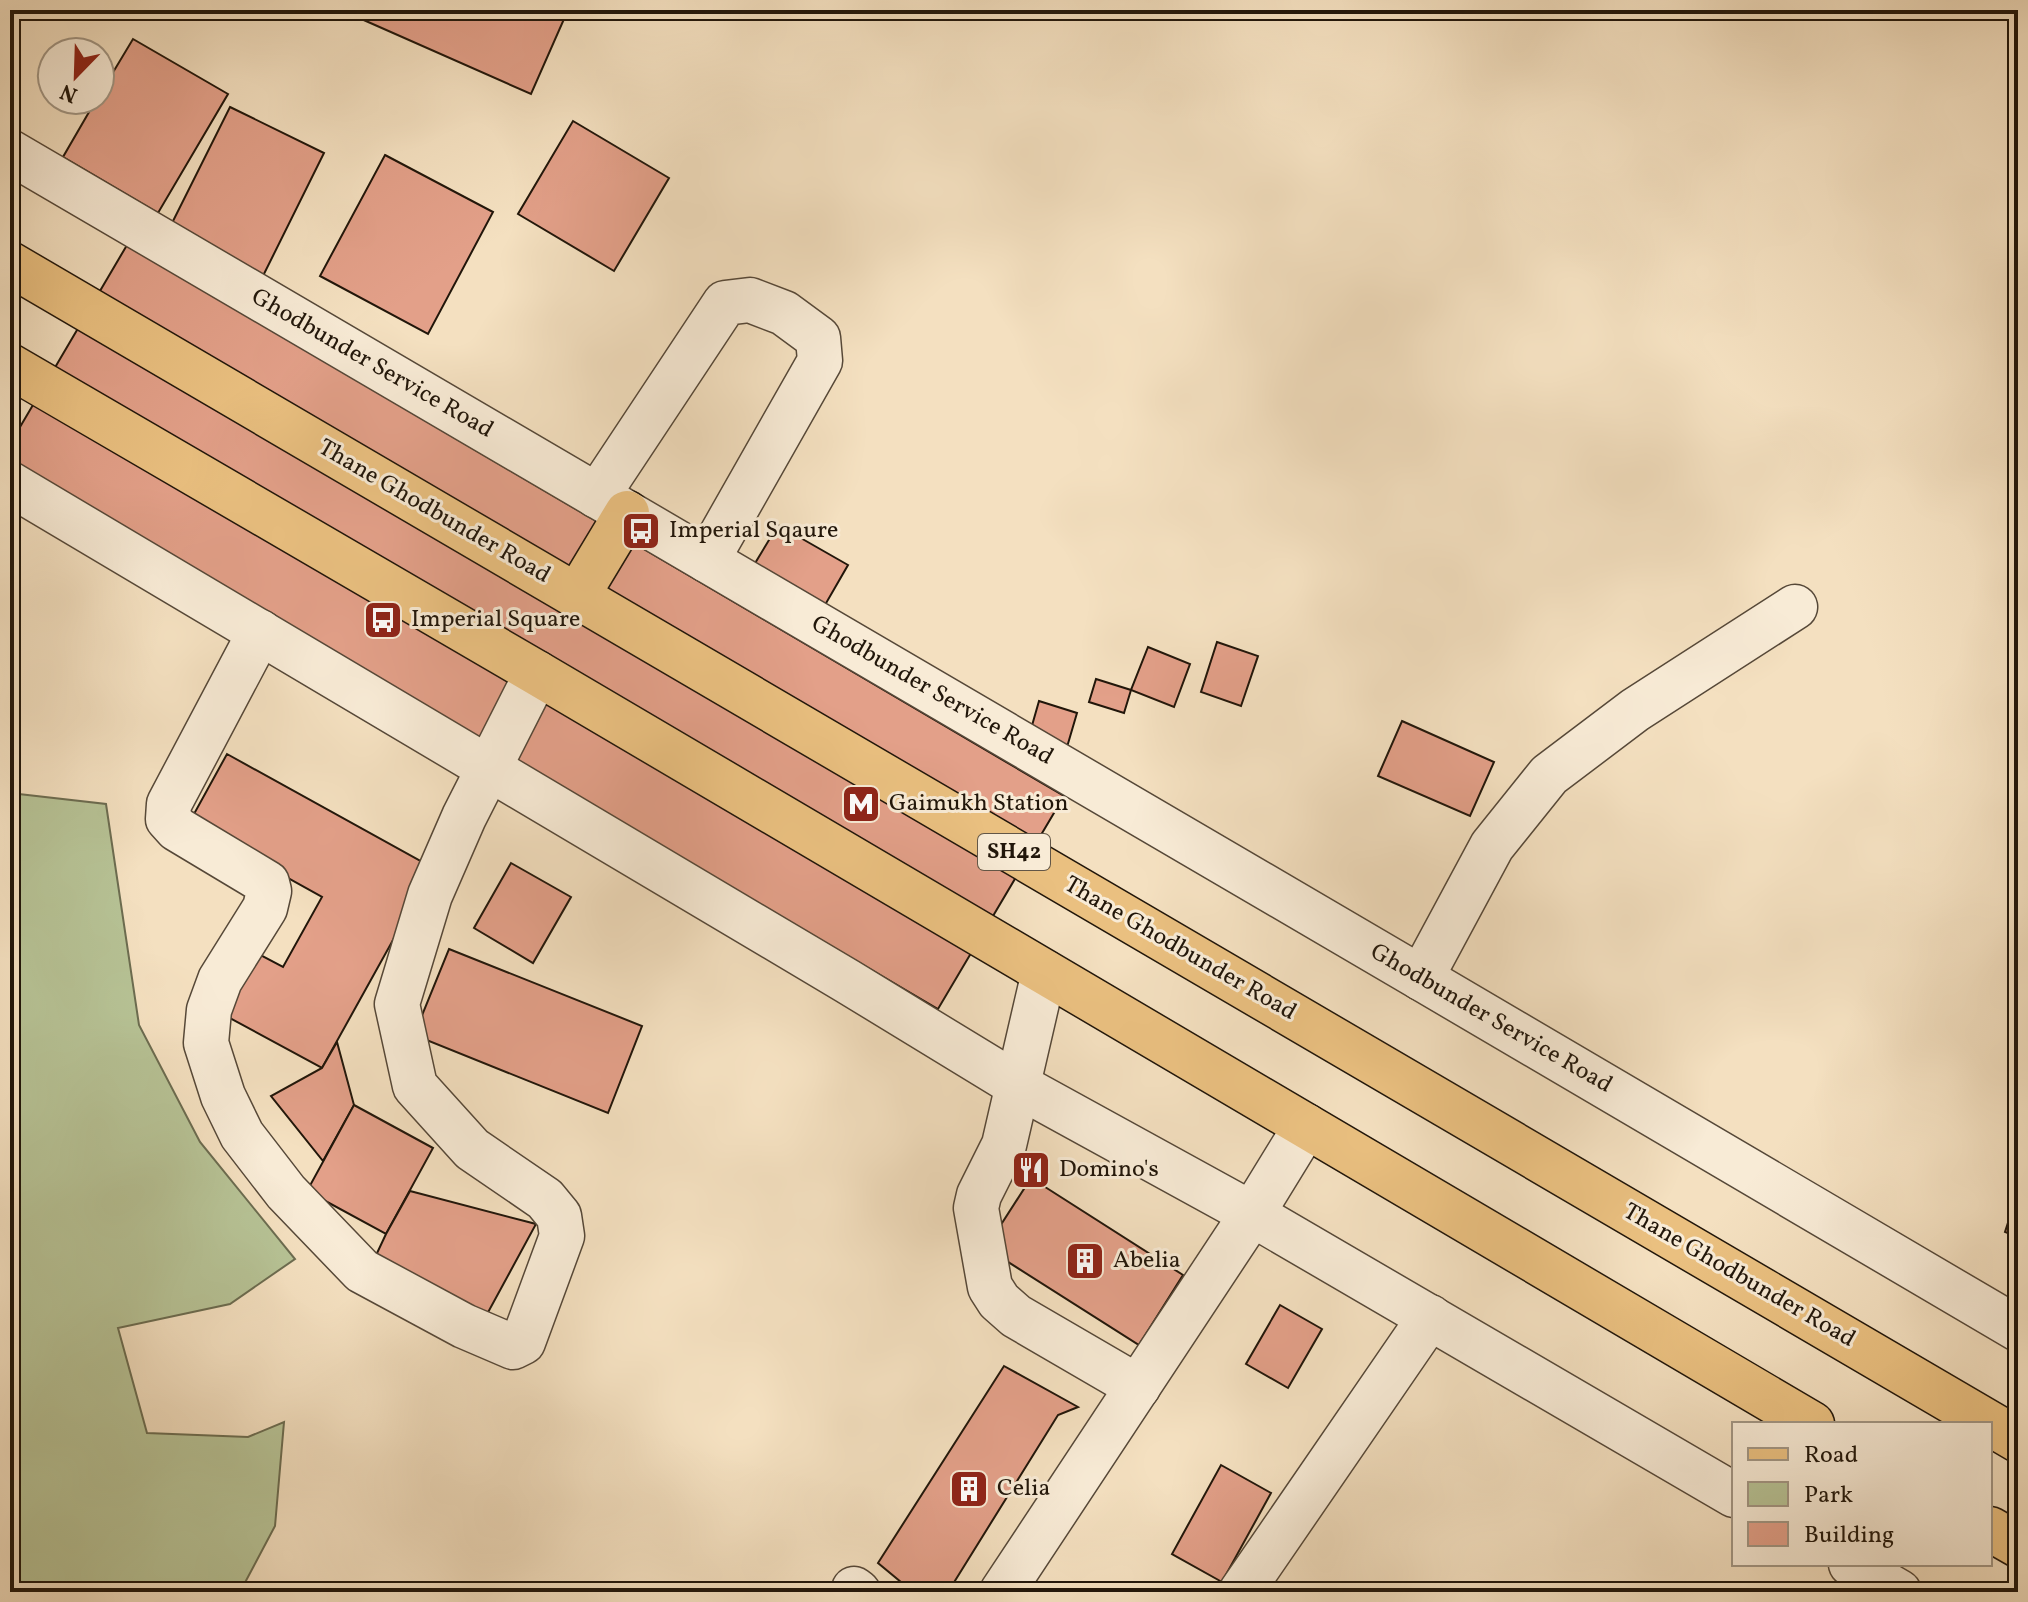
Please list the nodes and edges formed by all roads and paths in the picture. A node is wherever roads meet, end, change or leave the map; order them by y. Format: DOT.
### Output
graph roads {
  1 [pos="10,152"];
  2 [pos="10,264"];
  3 [pos="10,366"];
  4 [pos="10,484"];
  5 [pos="612,504"];
  6 [pos="707,560"];
  7 [pos="577,596"];
  8 [pos="1795,607"];
  9 [pos="260,632"];
  10 [pos="537,673"];
  11 [pos="490,769"];
  12 [pos="1044,972"];
  13 [pos="1421,978"];
  14 [pos="1019,1086"];
  15 [pos="1306,1126"];
  16 [pos="1252,1214"];
  17 [pos="1430,1317"];
  18 [pos="2018,1329"];
  19 [pos="1138,1387"];
  20 [pos="1809,1422"];
  21 [pos="1987,1422"];
  22 [pos="1992,1425"];
  23 [pos="2018,1440"];
  24 [pos="1732,1494"];
  25 [pos="1992,1530"];
  26 [pos="2018,1545"];
  27 [pos="1854,1566"];
  28 [pos="1002,1592"];
  29 [pos="1241,1592"];
  30 [pos="1899,1592"];
  1 -- 5 [label="street, Ghodbunder Service Road"];
  2 -- 7 [label="main road, Thane Ghodbunder Road / SH42"];
  3 -- 10 [label="main road"];
  4 -- 9 [label="street"];
  5 -- 6 [label="street, Ghodbunder Service Road"];
  5 -- 6 [label="street"];
  5 -- 7 [label="main road"];
  6 -- 13 [label="street, Ghodbunder Service Road"];
  7 -- 21 [label="main road, Thane Ghodbunder Road / SH42"];
  8 -- 13 [label="street"];
  9 -- 11 [label="street"];
  9 -- 11 [label="street"];
  10 -- 11 [label="street"];
  10 -- 12 [label="main road"];
  11 -- 14 [label="street"];
  12 -- 14 [label="street"];
  12 -- 15 [label="main road"];
  13 -- 18 [label="street, Ghodbunder Service Road"];
  14 -- 16 [label="street"];
  14 -- 19 [label="street"];
  15 -- 16 [label="street"];
  15 -- 20 [label="main road"];
  16 -- 17 [label="street"];
  16 -- 19 [label="street"];
  17 -- 24 [label="street"];
  17 -- 29 [label="street"];
  19 -- 28 [label="street"];
  22 -- 23 [label="main road, Thane Ghodbunder Road / SH42"];
  25 -- 26 [label="main road"];
  27 -- 30 [label="street"];
}
